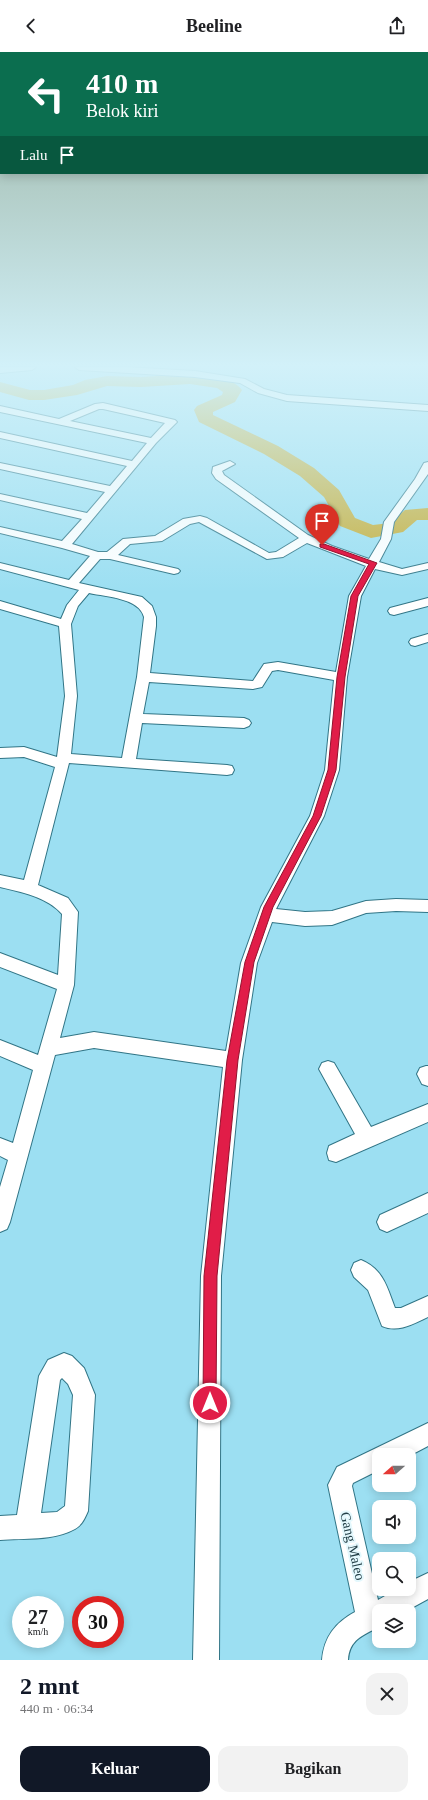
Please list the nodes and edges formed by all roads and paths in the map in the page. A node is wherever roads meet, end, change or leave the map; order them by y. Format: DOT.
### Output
graph roads {
  1 [pos="31,442"];
  2 [pos="152,442"];
  3 [pos="230,464"];
  4 [pos="134,465"];
  5 [pos="428,465"];
  6 [pos="0,466"];
  7 [pos="112,490"];
  8 [pos="0,497"];
  9 [pos="89,517"];
  10 [pos="0,530"];
  11 [pos="306,538"];
  12 [pos="65,545"];
  13 [pos="97,555"];
  14 [pos="110,556"];
  15 [pos="373,563"];
  16 [pos="0,566"];
  17 [pos="428,566"];
  18 [pos="174,571"];
  19 [pos="72,584"];
  20 [pos="87,588"];
  21 [pos="428,602"];
  22 [pos="0,605"];
  23 [pos="394,611"];
  24 [pos="65,624"];
  25 [pos="428,638"];
  26 [pos="415,642"];
  27 [pos="143,677"];
  28 [pos="341,677"];
  29 [pos="136,718"];
  30 [pos="244,723"];
  31 [pos="0,753"];
  32 [pos="63,761"];
  33 [pos="128,763"];
  34 [pos="227,770"];
  35 [pos="0,881"];
  36 [pos="30,888"];
  37 [pos="428,906"];
  38 [pos="266,915"];
  39 [pos="0,960"];
  40 [pos="66,985"];
  41 [pos="0,1048"];
  42 [pos="49,1048"];
  43 [pos="233,1060"];
  44 [pos="44,1066"];
  45 [pos="328,1069"];
  46 [pos="428,1113"];
  47 [pos="367,1138"];
  48 [pos="0,1147"];
  49 [pos="336,1153"];
  50 [pos="19,1155"];
  51 [pos="428,1203"];
  52 [pos="0,1222"];
  53 [pos="387,1222"];
  54 [pos="362,1270"];
  55 [pos="428,1306"];
  56 [pos="428,1434"];
  57 [pos="400,1448"];
  58 [pos="372,1462"];
  59 [pos="27,1526"];
  60 [pos="0,1528"];
  61 [pos="428,1585"];
  62 [pos="373,1604"];
  63 [pos="395,1604"];
  64 [pos="372,1617"];
  65 [pos="206,1660"];
  66 [pos="335,1660"];
  1 -- 4 [label="street"];
  2 -- 4 [label="street"];
  3 -- 11 [label="street"];
  4 -- 7 [label="street"];
  5 -- 15 [label="street"];
  6 -- 7 [label="street"];
  7 -- 9 [label="street"];
  8 -- 9 [label="street"];
  9 -- 12 [label="street"];
  10 -- 12 [label="street"];
  11 -- 14 [label="street"];
  11 -- 15 [label="street"];
  12 -- 13 [label="street"];
  13 -- 14 [label="street"];
  13 -- 19 [label="street"];
  14 -- 18 [label="street"];
  15 -- 17 [label="street"];
  15 -- 28 [label="street"];
  16 -- 19 [label="street"];
  19 -- 20 [label="street"];
  20 -- 24 [label="street"];
  20 -- 27 [label="street"];
  21 -- 23 [label="street"];
  22 -- 24 [label="street"];
  24 -- 32 [label="street"];
  25 -- 26 [label="street"];
  27 -- 28 [label="street"];
  27 -- 29 [label="street"];
  28 -- 38 [label="street"];
  29 -- 30 [label="street"];
  29 -- 33 [label="street"];
  31 -- 32 [label="street"];
  32 -- 33 [label="street"];
  32 -- 36 [label="street"];
  33 -- 34 [label="street"];
  35 -- 36 [label="street"];
  36 -- 40 [label="street"];
  37 -- 38 [label="street"];
  38 -- 43 [label="street"];
  39 -- 40 [label="street"];
  40 -- 42 [label="street"];
  41 -- 44 [label="street"];
  42 -- 43 [label="street"];
  42 -- 44 [label="street"];
  43 -- 65 [label="street"];
  44 -- 50 [label="street"];
  45 -- 47 [label="street"];
  46 -- 47 [label="street"];
  47 -- 49 [label="street"];
  48 -- 50 [label="street"];
  50 -- 52 [label="street"];
  51 -- 53 [label="street"];
  54 -- 55 [label="street"];
  56 -- 57 [label="street"];
  58 -- 62 [label="street, Gang Maleo"];
  59 -- 59 [label="street"];
  59 -- 60 [label="street"];
  61 -- 63 [label="street"];
  64 -- 66 [label="street"];
}
